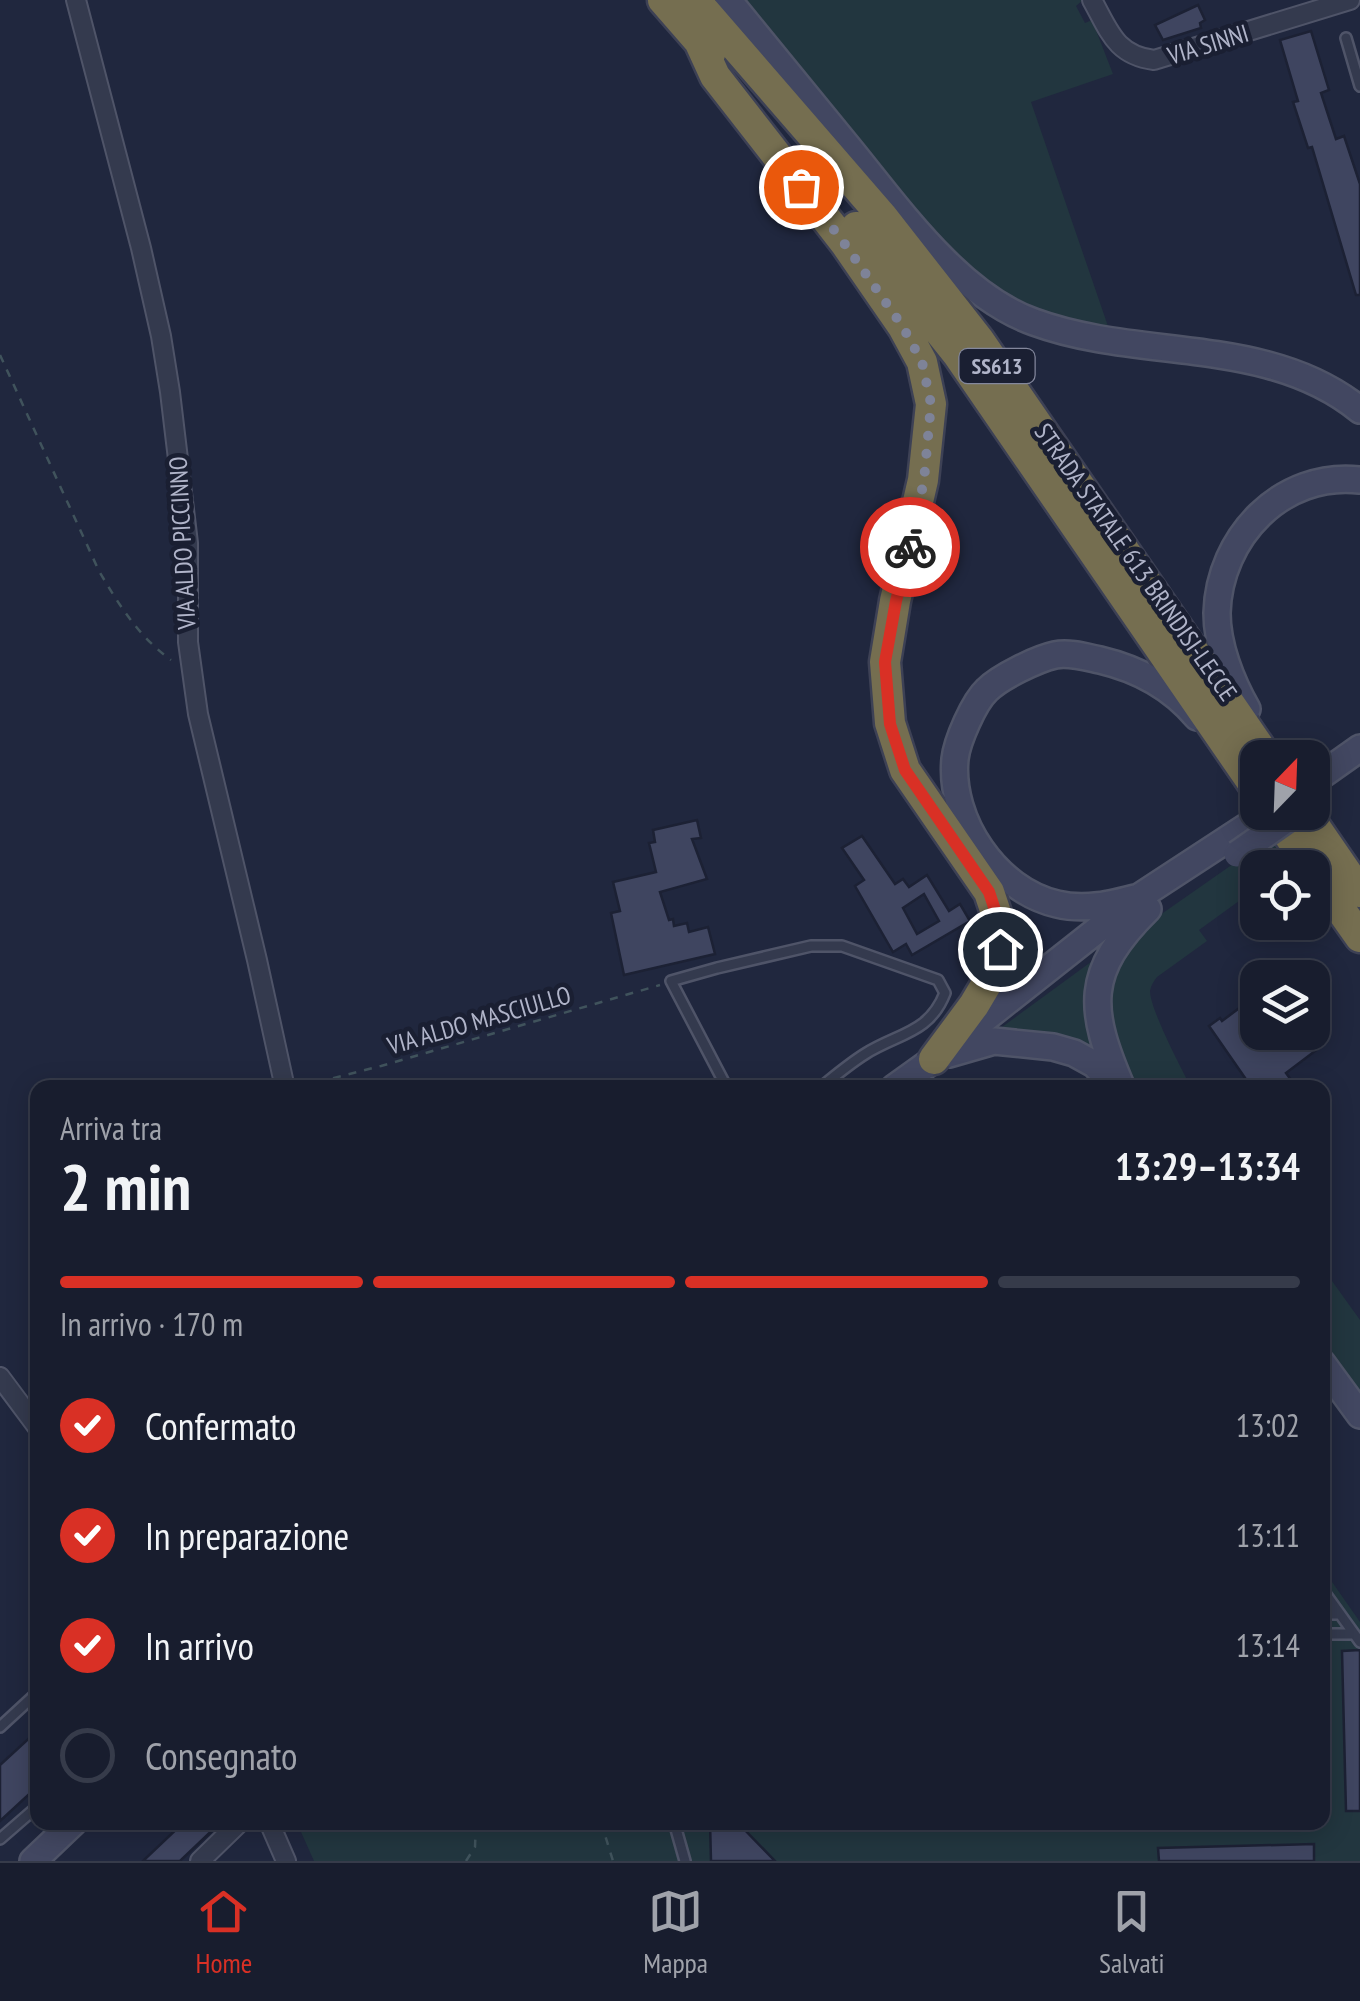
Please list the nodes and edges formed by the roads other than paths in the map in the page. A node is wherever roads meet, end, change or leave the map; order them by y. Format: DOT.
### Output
graph roads {
  1 [pos="76,0"];
  2 [pos="663,0"];
  3 [pos="695,0"];
  4 [pos="728,0"];
  5 [pos="1092,0"];
  6 [pos="1350,0"];
  7 [pos="1346,38"];
  8 [pos="699,41"];
  9 [pos="1360,86"];
  10 [pos="1360,410"];
  11 [pos="1360,480"];
  12 [pos="1257,740"];
  13 [pos="1265,740"];
  14 [pos="1354,760"];
  15 [pos="1240,767"];
  16 [pos="1240,772"];
  17 [pos="1330,773"];
  18 [pos="1330,784"];
  19 [pos="1244,830"];
  20 [pos="1264,830"];
  21 [pos="1317,830"];
  22 [pos="1233,847"];
  23 [pos="1360,892"];
  24 [pos="1330,894"];
  25 [pos="1144,903"];
  26 [pos="1360,937"];
  27 [pos="934,1059"];
  28 [pos="283,1080"];
  29 [pos="723,1080"];
  30 [pos="830,1080"];
  31 [pos="905,1080"];
  32 [pos="1111,1080"];
  33 [pos="1116,1080"];
  34 [pos="1330,1374"];
  35 [pos="0,1377"];
  36 [pos="1360,1415"];
  37 [pos="30,1417"];
  38 [pos="1330,1600"];
  39 [pos="1330,1614"];
  40 [pos="1340,1614"];
  41 [pos="1330,1635"];
  42 [pos="1357,1638"];
  43 [pos="30,1699"];
  44 [pos="0,1727"];
  45 [pos="30,1813"];
  46 [pos="66,1830"];
  47 [pos="232,1830"];
  48 [pos="272,1830"];
  49 [pos="676,1830"];
  50 [pos="0,1839"];
  51 [pos="33,1861"];
  52 [pos="200,1861"];
  53 [pos="286,1861"];
  54 [pos="685,1861"];
  1 -- 28 [label="street, VIA ALDO PICCINNO"];
  2 -- 8 [label="highway, STRADA STATALE 613 BRINDISI-LECCE / SS613"];
  3 -- 12 [label="highway, STRADA STATALE 613 BRINDISI-LECCE / SS613"];
  4 -- 10 [label="main road"];
  5 -- 6 [label="street, VIA SINNI"];
  7 -- 9 [label="lane"];
  8 -- 15 [label="highway, STRADA STATALE 613 BRINDISI-LECCE / SS613"];
  8 -- 27 [label="highway"];
  11 -- 13 [label="main road"];
  14 -- 17 [label="main road"];
  14 -- 18 [label="main road"];
  16 -- 25 [label="main road"];
  19 -- 22 [label="main road"];
  20 -- 22 [label="main road, bridge"];
  21 -- 23 [label="highway"];
  22 -- 25 [label="main road"];
  24 -- 26 [label="highway, STRADA STATALE 613 BRINDISI-LECCE"];
  25 -- 27 [label="main road"];
  25 -- 33 [label="main road"];
  27 -- 31 [label="main road"];
  27 -- 32 [label="main road"];
  29 -- 30 [label="lane"];
  34 -- 36 [label="main road"];
  35 -- 37 [label="street"];
  38 -- 40 [label="lane"];
  39 -- 40 [label="lane"];
  40 -- 42 [label="lane"];
  41 -- 42 [label="lane"];
  43 -- 44 [label="lane"];
  45 -- 50 [label="lane"];
  46 -- 51 [label="main road"];
  47 -- 52 [label="street"];
  48 -- 53 [label="street"];
  49 -- 54 [label="lane"];
}
